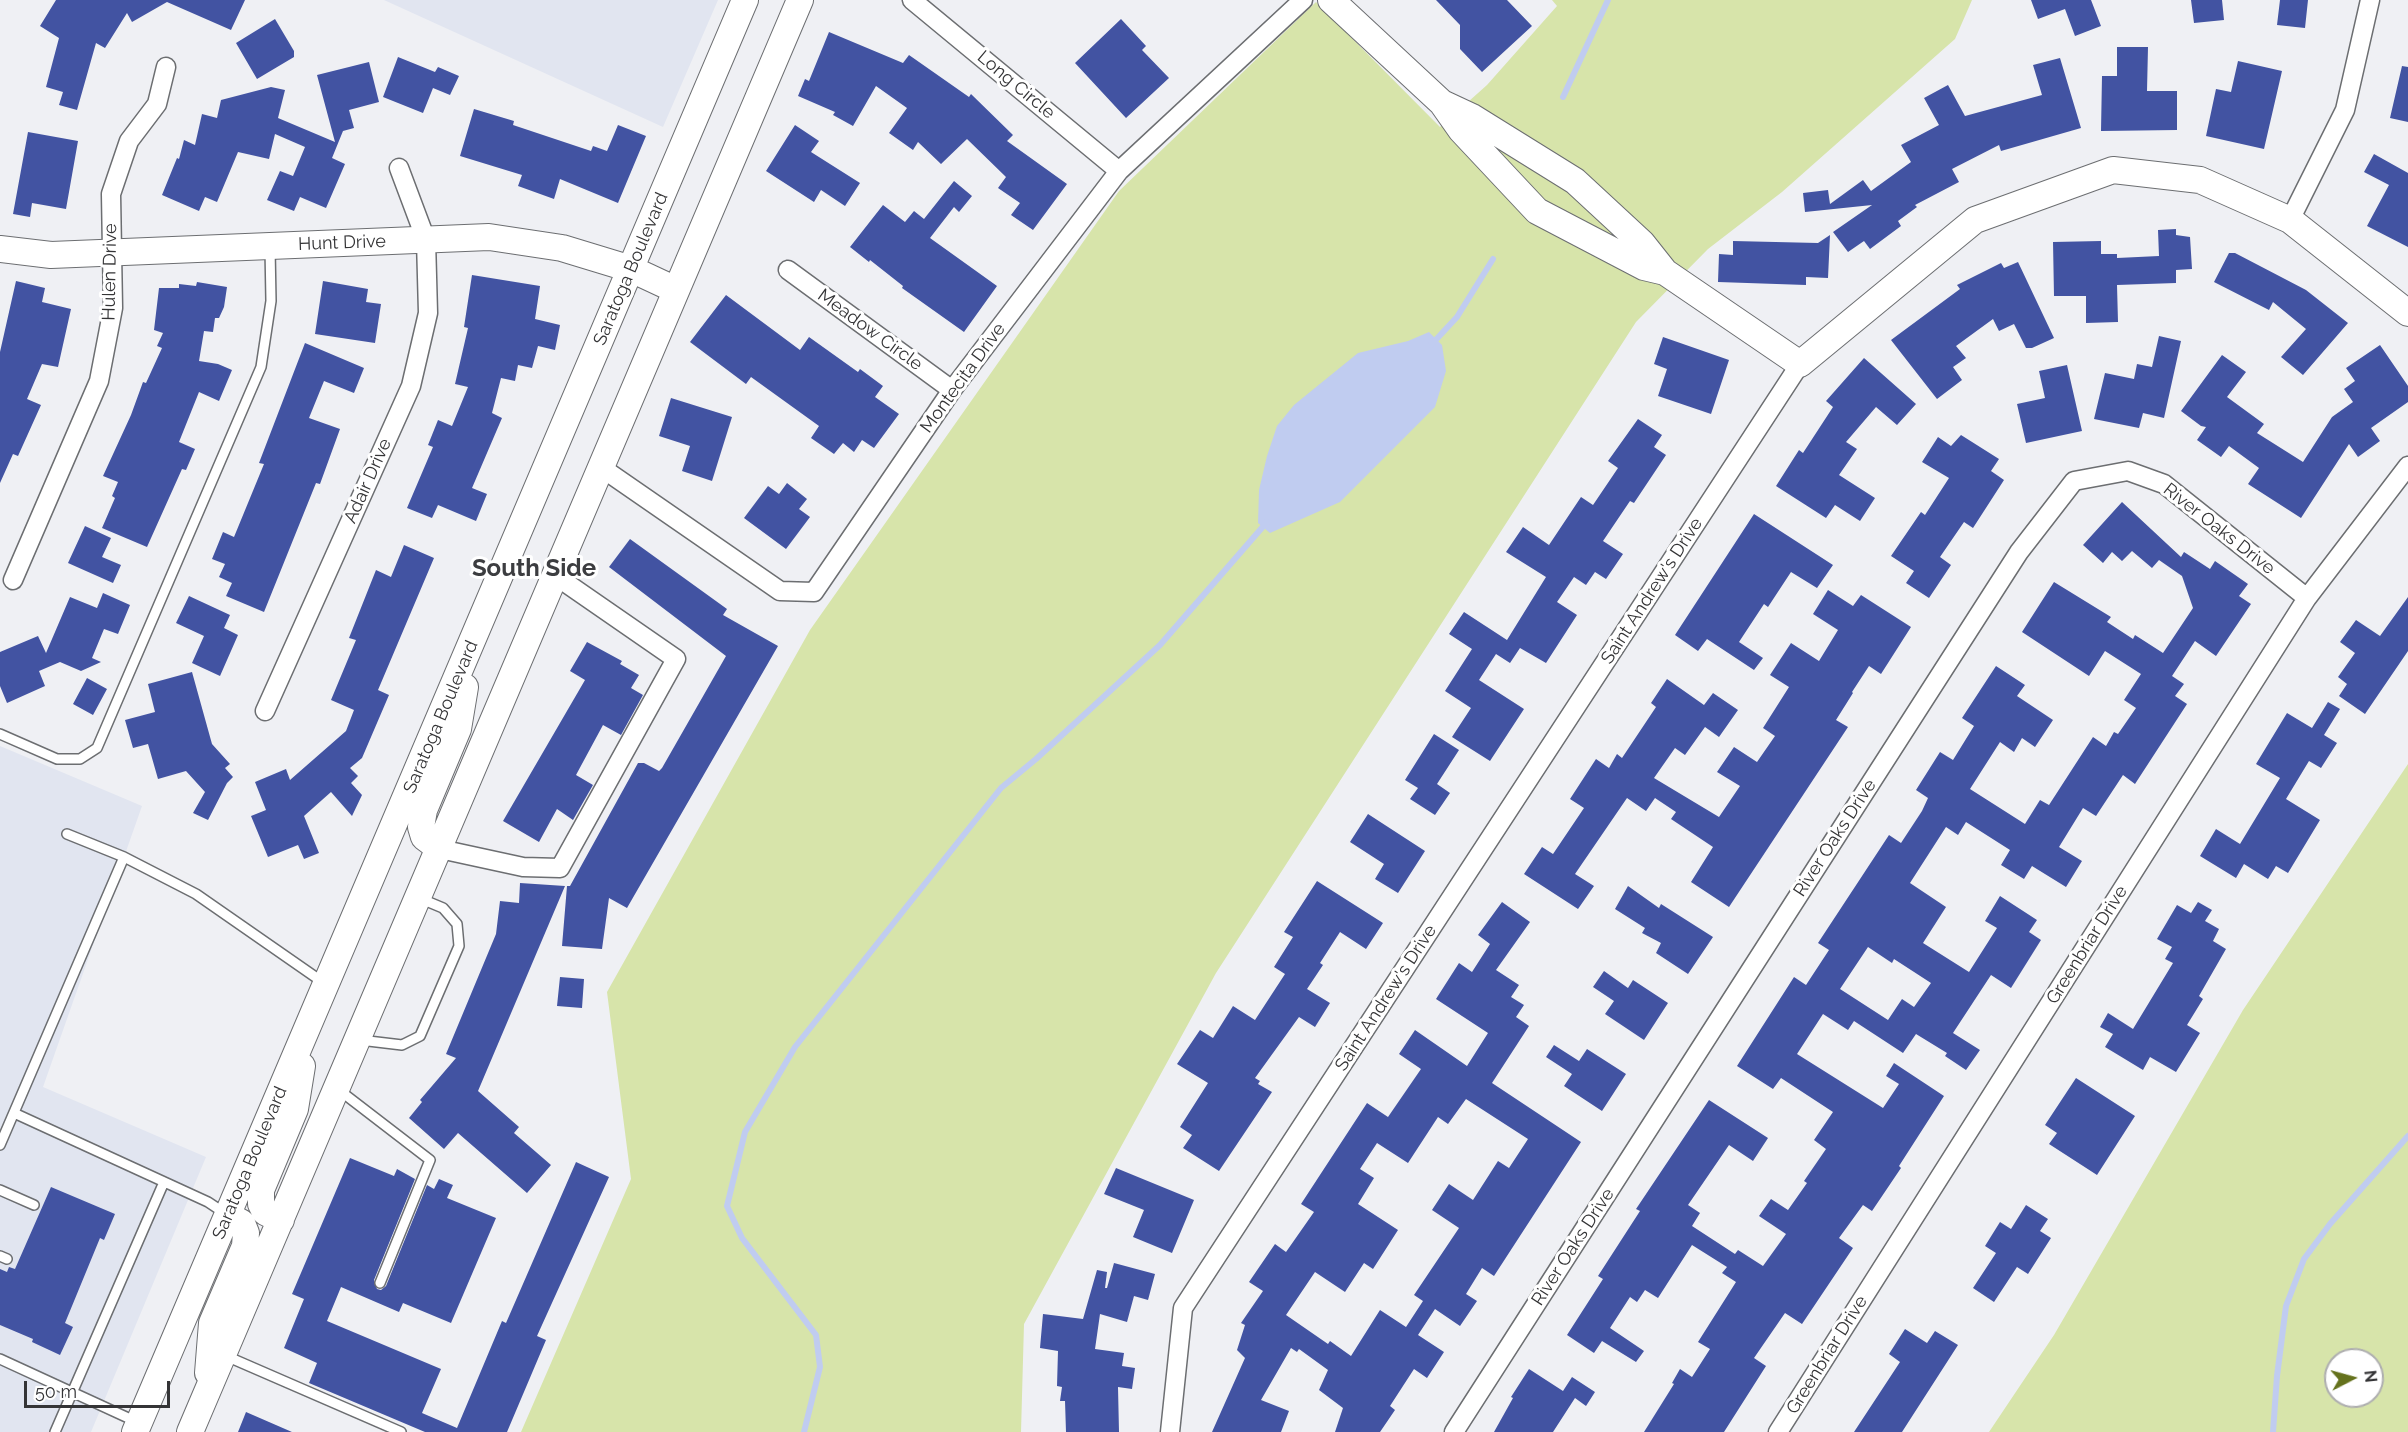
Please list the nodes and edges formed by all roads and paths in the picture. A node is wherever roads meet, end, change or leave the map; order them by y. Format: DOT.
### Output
graph roads {
  1 [pos="745,0"];
  2 [pos="800,0"];
  3 [pos="912,0"];
  4 [pos="1303,0"];
  5 [pos="1331,0"];
  6 [pos="2370,0"];
  7 [pos="166,67"];
  8 [pos="1442,103"];
  9 [pos="399,168"];
  10 [pos="1119,171"];
  11 [pos="2290,220"];
  12 [pos="426,240"];
  13 [pos="270,246"];
  14 [pos="0,249"];
  15 [pos="112,253"];
  16 [pos="631,269"];
  17 [pos="788,270"];
  18 [pos="1665,272"];
  19 [pos="676,290"];
  20 [pos="2408,313"];
  21 [pos="1800,364"];
  22 [pos="952,390"];
  23 [pos="2408,466"];
  24 [pos="602,468"];
  25 [pos="556,576"];
  26 [pos="13,580"];
  27 [pos="2307,598"];
  28 [pos="472,645"];
  29 [pos="265,711"];
  30 [pos="0,734"];
  31 [pos="67,834"];
  32 [pos="440,849"];
  33 [pos="124,857"];
  34 [pos="419,898"];
  35 [pos="327,985"];
  36 [pos="308,1028"];
  37 [pos="358,1040"];
  38 [pos="337,1089"];
  39 [pos="14,1113"];
  40 [pos="0,1144"];
  41 [pos="164,1182"];
  42 [pos="0,1190"];
  43 [pos="34,1205"];
  44 [pos="228,1215"];
  45 [pos="281,1220"];
  46 [pos="380,1282"];
  47 [pos="223,1355"];
  48 [pos="0,1359"];
  49 [pos="73,1392"];
  50 [pos="206,1395"];
  51 [pos="137,1427"];
  52 [pos="55,1432"];
  53 [pos="190,1432"];
  54 [pos="401,1432"];
  55 [pos="1170,1432"];
  56 [pos="1454,1432"];
  57 [pos="1778,1432"];
  1 -- 16 [label="main road, Saratoga Boulevard"];
  2 -- 19 [label="main road"];
  3 -- 10 [label="street, Long Circle"];
  4 -- 10 [label="street, Montecita Drive"];
  5 -- 8 [label="main road"];
  6 -- 11 [label="street"];
  7 -- 15 [label="street, Hulen Drive"];
  8 -- 18 [label="main road"];
  8 -- 18 [label="main road"];
  9 -- 12 [label="street, Adair Drive"];
  10 -- 22 [label="street, Montecita Drive"];
  11 -- 20 [label="main road, Saint Andrew's Drive"];
  11 -- 21 [label="main road, Saint Andrew's Drive"];
  12 -- 13 [label="main road, Hunt Drive"];
  12 -- 16 [label="main road, Hunt Drive"];
  12 -- 29 [label="street, Adair Drive"];
  13 -- 15 [label="main road, Hunt Drive"];
  13 -- 30 [label="lane"];
  14 -- 15 [label="main road, Hunt Drive"];
  15 -- 26 [label="street, Hulen Drive"];
  16 -- 19 [label="main road, Hunt Drive"];
  16 -- 28 [label="main road, Saratoga Boulevard"];
  17 -- 22 [label="street, Meadow Circle"];
  18 -- 21 [label="main road"];
  19 -- 24 [label="main road"];
  21 -- 55 [label="street, Saint Andrew's Drive"];
  22 -- 24 [label="street, Montecita Drive"];
  23 -- 27 [label="street, Greenbriar Drive"];
  24 -- 25 [label="main road"];
  25 -- 32 [label="main road"];
  25 -- 32 [label="street"];
  27 -- 56 [label="street, River Oaks Drive"];
  27 -- 57 [label="street, Greenbriar Drive"];
  28 -- 32 [label="main road"];
  28 -- 35 [label="main road, Saratoga Boulevard"];
  31 -- 33 [label="lane"];
  32 -- 34 [label="main road"];
  33 -- 35 [label="lane"];
  33 -- 39 [label="lane"];
  34 -- 37 [label="main road"];
  34 -- 37 [label="lane"];
  35 -- 36 [label="main road, Saratoga Boulevard"];
  36 -- 44 [label="main road, Saratoga Boulevard"];
  36 -- 45 [label="main road"];
  37 -- 38 [label="main road"];
  38 -- 45 [label="main road"];
  38 -- 46 [label="lane"];
  39 -- 40 [label="lane"];
  39 -- 41 [label="lane"];
  41 -- 44 [label="lane"];
  41 -- 49 [label="lane"];
  42 -- 43 [label="lane"];
  44 -- 50 [label="main road"];
  44 -- 51 [label="main road, Saratoga Boulevard"];
  45 -- 47 [label="main road"];
  47 -- 50 [label="main road"];
  47 -- 54 [label="lane"];
  48 -- 49 [label="lane"];
  49 -- 51 [label="lane"];
  49 -- 52 [label="lane"];
  50 -- 53 [label="main road"];
}
